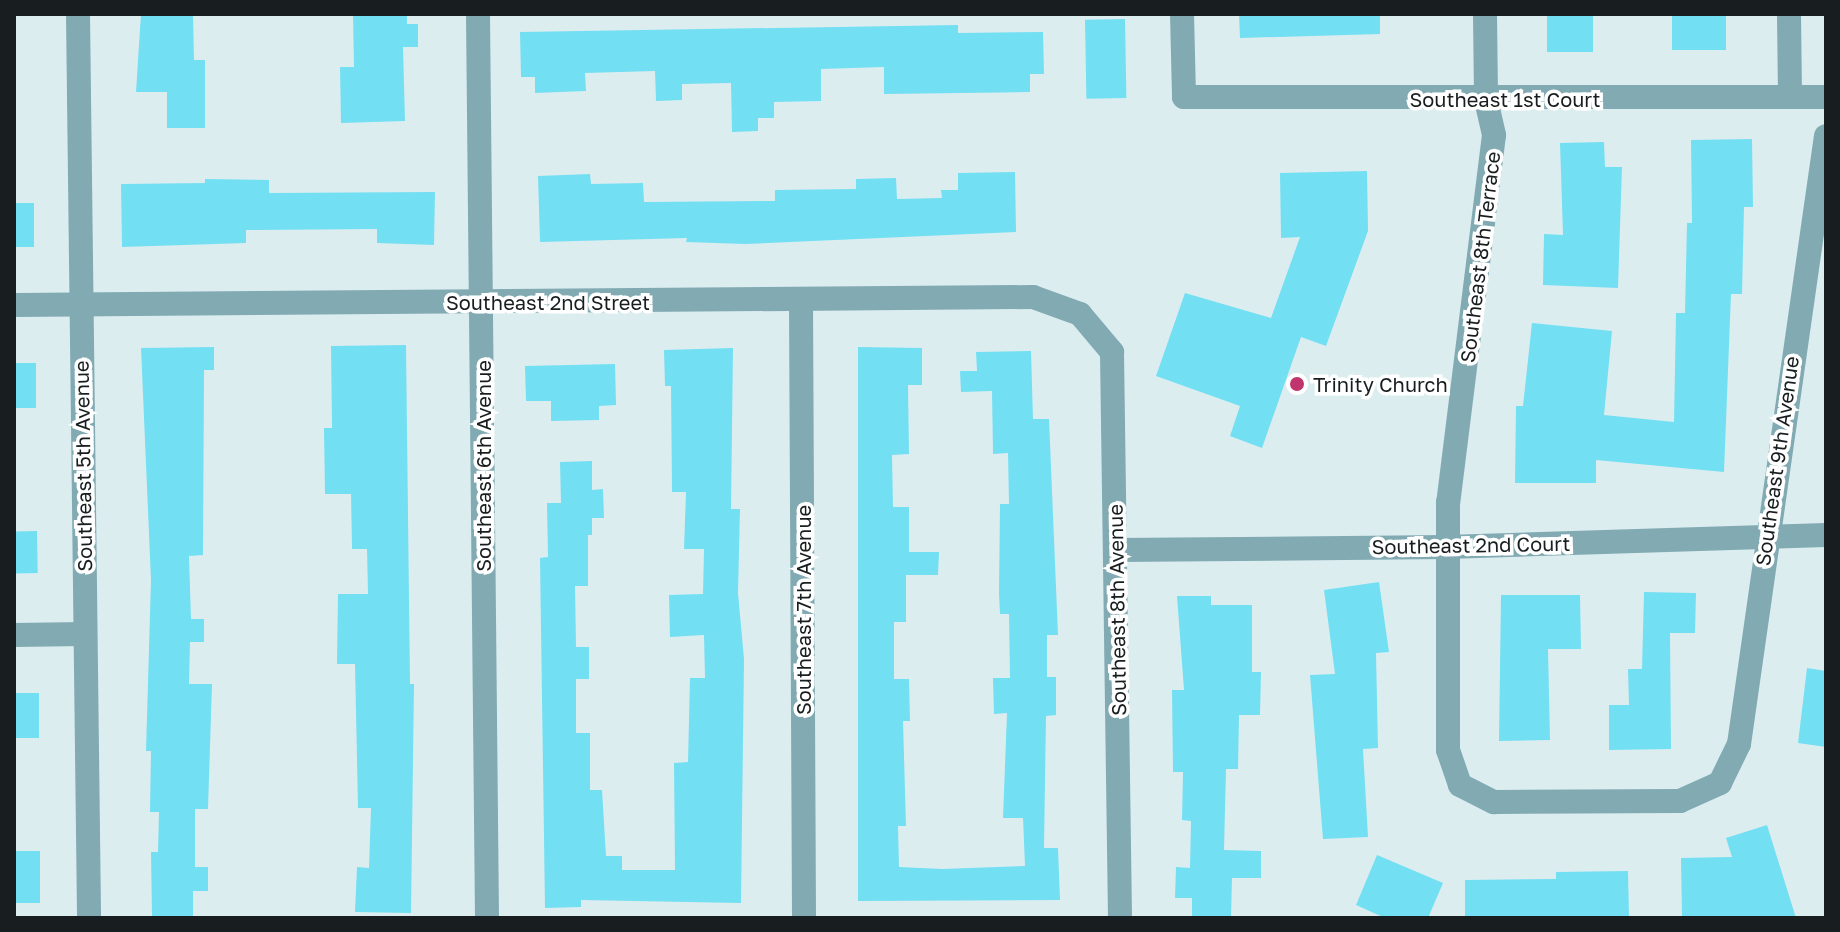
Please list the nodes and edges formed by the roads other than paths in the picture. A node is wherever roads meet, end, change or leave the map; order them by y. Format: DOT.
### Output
graph roads {
  1 [pos="78,14"];
  2 [pos="478,14"];
  3 [pos="1182,14"];
  4 [pos="1485,14"];
  5 [pos="1789,14"];
  6 [pos="1790,97"];
  7 [pos="1826,97"];
  8 [pos="1486,100"];
  9 [pos="1826,136"];
  10 [pos="801,301"];
  11 [pos="482,302"];
  12 [pos="81,304"];
  13 [pos="14,305"];
  14 [pos="1080,314"];
  15 [pos="1826,535"];
  16 [pos="1766,536"];
  17 [pos="1446,547"];
  18 [pos="1116,550"];
  19 [pos="84,634"];
  20 [pos="14,635"];
  21 [pos="1460,785"];
  22 [pos="89,918"];
  23 [pos="487,918"];
  24 [pos="804,918"];
  25 [pos="1120,918"];
  1 -- 12 [label="street, Southeast 5th Avenue"];
  2 -- 11 [label="street, Southeast 6th Avenue"];
  3 -- 8 [label="street, Southeast 1st Court"];
  4 -- 8 [label="street, Southeast 8th Terrace"];
  5 -- 6 [label="street"];
  6 -- 7 [label="street, Southeast 1st Court"];
  6 -- 8 [label="street, Southeast 1st Court"];
  8 -- 17 [label="street, Southeast 8th Terrace"];
  9 -- 16 [label="street, Southeast 9th Avenue"];
  10 -- 11 [label="street, Southeast 2nd Street"];
  10 -- 14 [label="street, Southeast 2nd Street"];
  10 -- 24 [label="street, Southeast 7th Avenue"];
  11 -- 12 [label="street, Southeast 2nd Street"];
  11 -- 23 [label="street, Southeast 6th Avenue"];
  12 -- 13 [label="street, Southeast 2nd Street"];
  12 -- 19 [label="street, Southeast 5th Avenue"];
  14 -- 18 [label="street, Southeast 8th Avenue"];
  15 -- 16 [label="street, Southeast 2nd Court"];
  16 -- 17 [label="street, Southeast 2nd Court"];
  16 -- 21 [label="street, Southeast 9th Avenue"];
  17 -- 18 [label="street, Southeast 2nd Court"];
  17 -- 21 [label="street, Southeast 8th Terrace"];
  18 -- 25 [label="street, Southeast 8th Avenue"];
  19 -- 20 [label="street"];
  19 -- 22 [label="street, Southeast 5th Avenue"];
}
